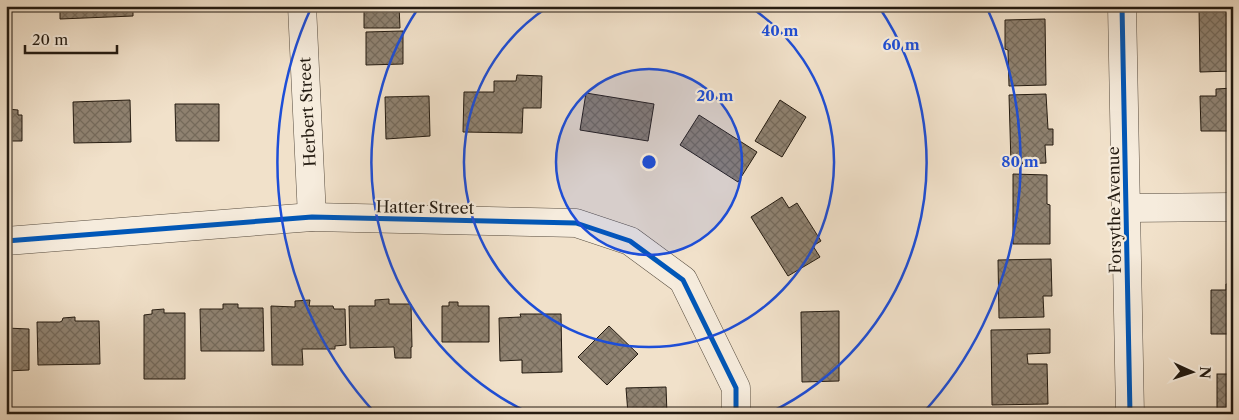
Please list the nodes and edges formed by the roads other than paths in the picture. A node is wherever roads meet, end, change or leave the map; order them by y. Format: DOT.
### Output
graph roads {
  1 [pos="302,6"];
  2 [pos="1122,6"];
  3 [pos="1233,207"];
  4 [pos="1127,208"];
  5 [pos="312,217"];
  6 [pos="6,241"];
  7 [pos="736,414"];
  8 [pos="1130,414"];
  1 -- 5 [label="street, Herbert Street"];
  2 -- 4 [label="street, Forsythe Avenue"];
  3 -- 4 [label="street"];
  4 -- 8 [label="street, Forsythe Avenue"];
  5 -- 6 [label="street, Hatter Street"];
  5 -- 7 [label="street, Hatter Street"];
}
